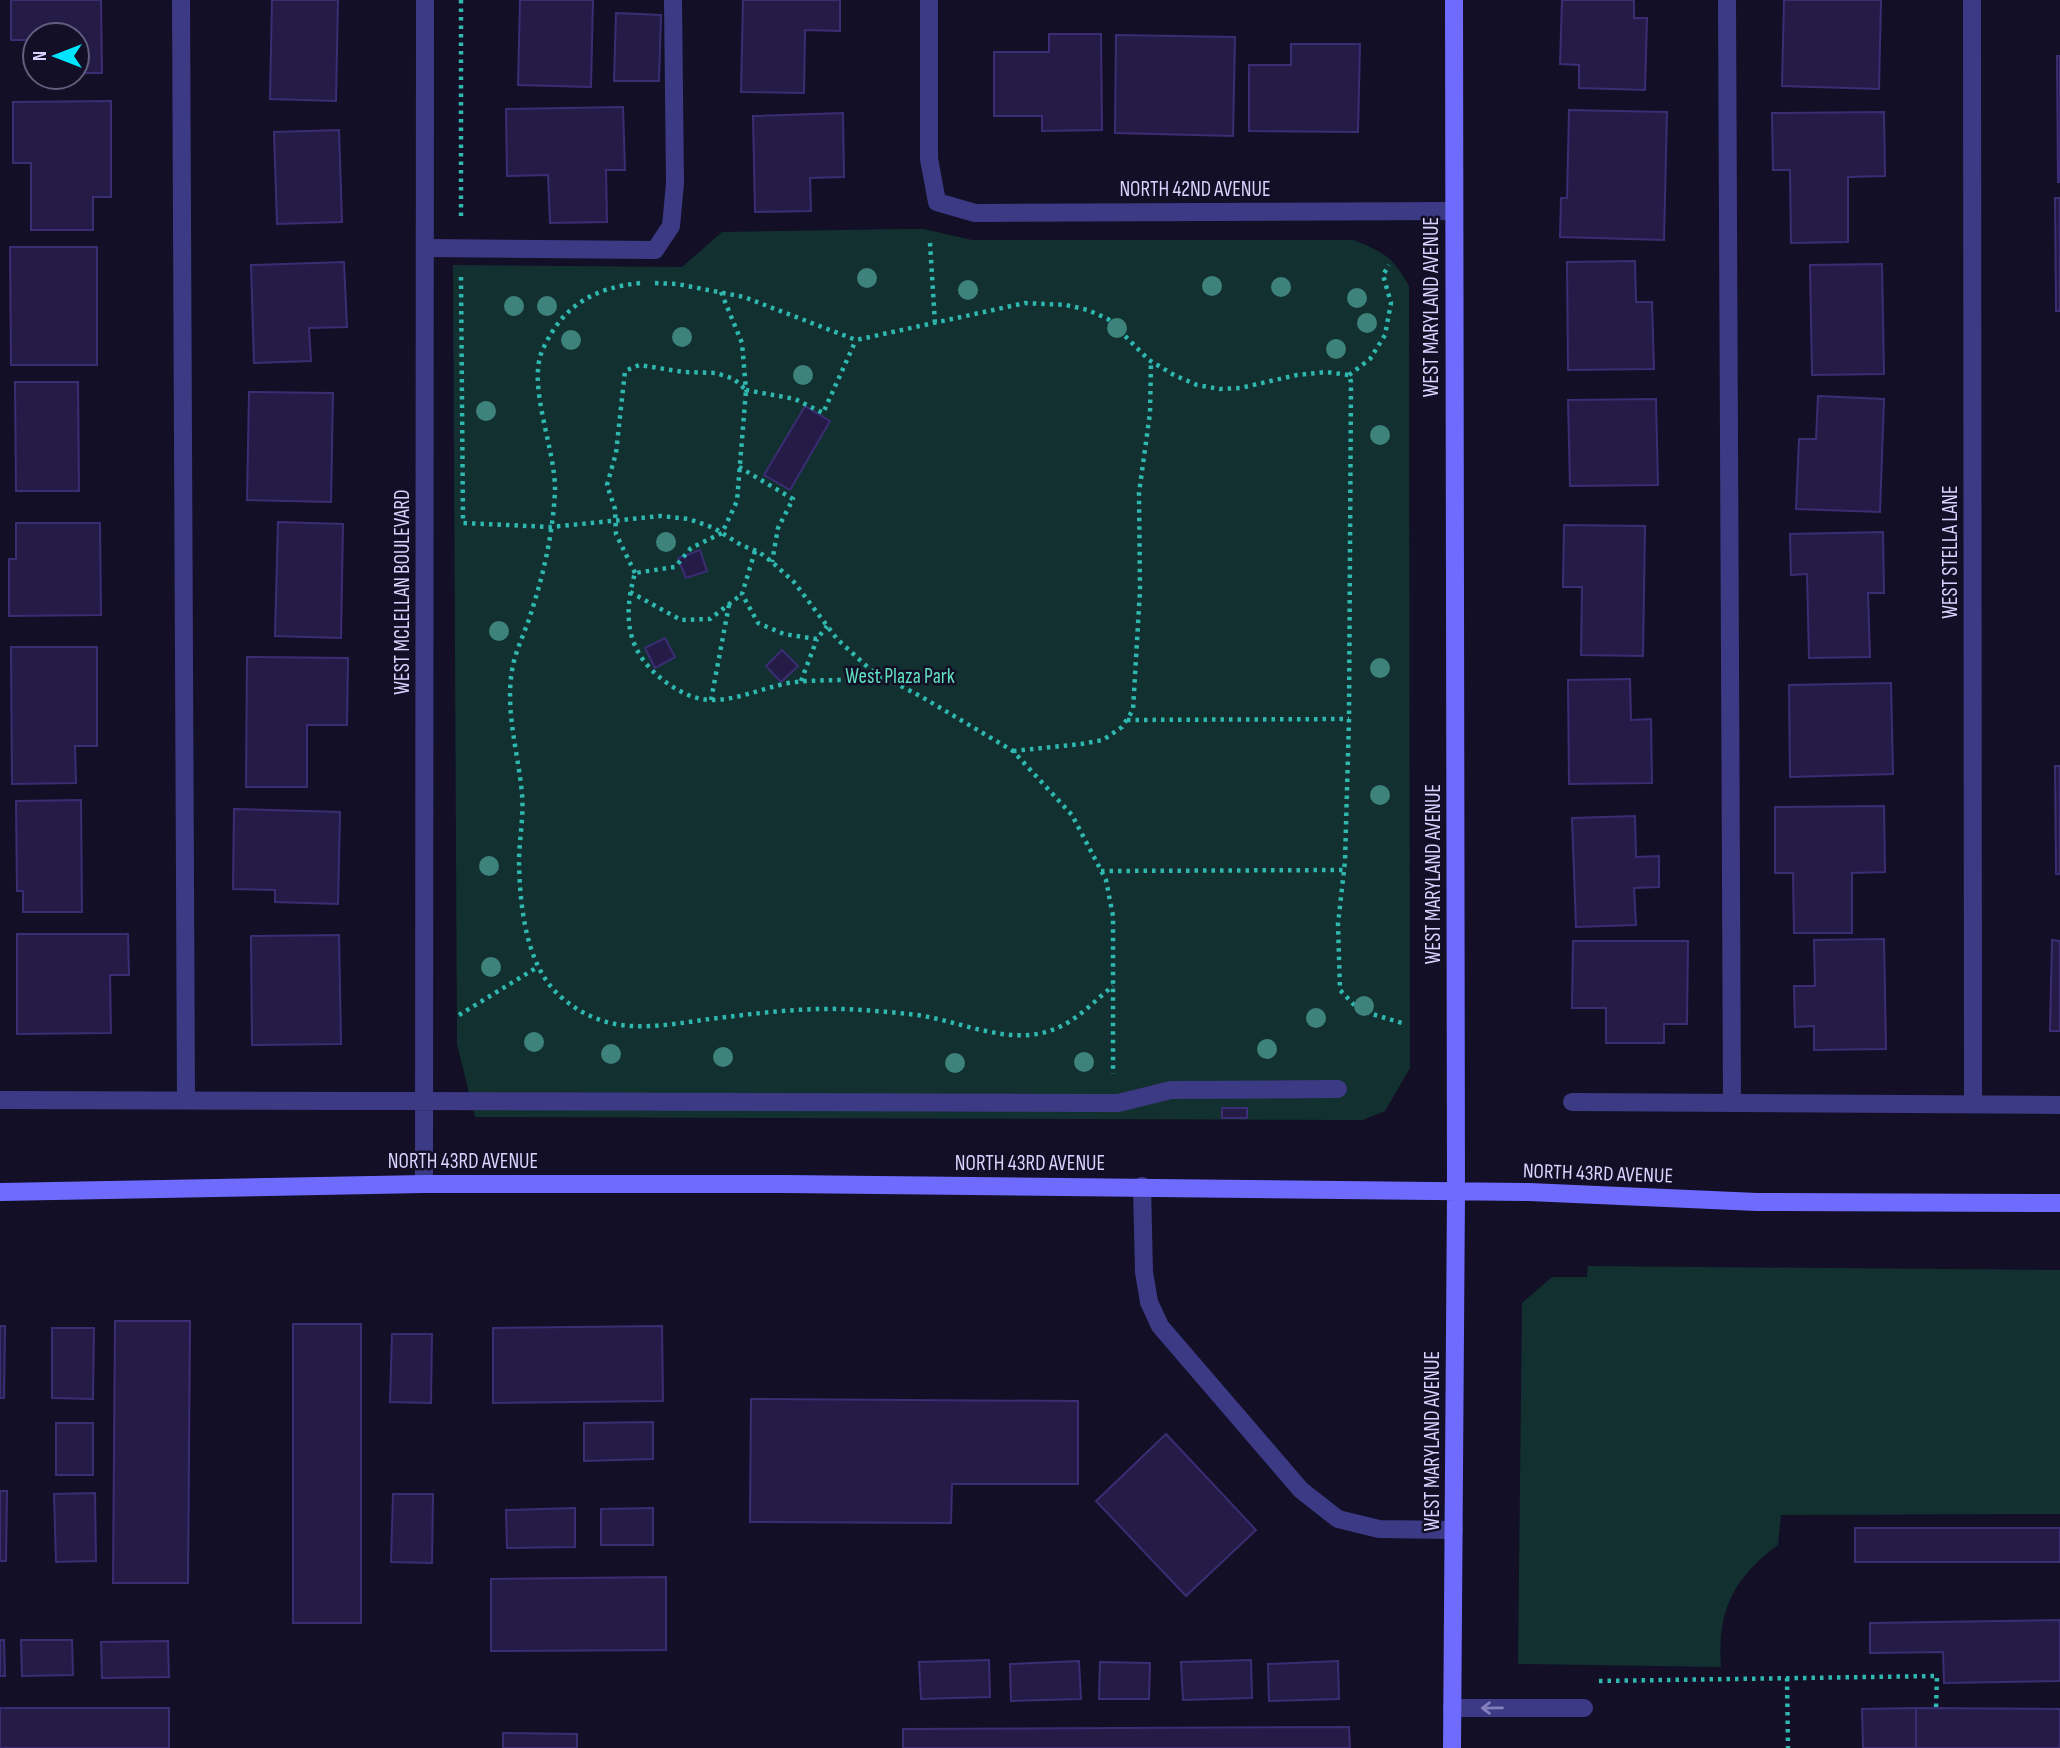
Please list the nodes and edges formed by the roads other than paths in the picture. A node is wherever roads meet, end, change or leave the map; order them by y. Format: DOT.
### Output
graph roads {
  1 [pos="181,0"];
  2 [pos="425,0"];
  3 [pos="673,0"];
  4 [pos="929,0"];
  5 [pos="1454,0"];
  6 [pos="1727,0"];
  7 [pos="1972,0"];
  8 [pos="1454,211"];
  9 [pos="425,248"];
  10 [pos="1338,1089"];
  11 [pos="0,1100"];
  12 [pos="186,1100"];
  13 [pos="425,1101"];
  14 [pos="1572,1102"];
  15 [pos="1731,1103"];
  16 [pos="1973,1104"];
  17 [pos="2060,1105"];
  18 [pos="424,1184"];
  19 [pos="1142,1186"];
  20 [pos="0,1192"];
  21 [pos="1456,1192"];
  22 [pos="2060,1203"];
  23 [pos="1454,1530"];
  24 [pos="1451,1708"];
  25 [pos="1584,1708"];
  26 [pos="1452,1748"];
  1 -- 12 [label="street"];
  2 -- 9 [label="street, WEST MCLELLAN BOULEVARD"];
  3 -- 9 [label="street"];
  4 -- 8 [label="street, NORTH 42ND AVENUE"];
  5 -- 8 [label="main road, WEST MARYLAND AVENUE"];
  6 -- 15 [label="street"];
  7 -- 16 [label="street, WEST STELLA LANE"];
  8 -- 21 [label="main road, WEST MARYLAND AVENUE"];
  9 -- 13 [label="street, WEST MCLELLAN BOULEVARD"];
  10 -- 13 [label="street"];
  11 -- 12 [label="street"];
  12 -- 13 [label="street"];
  13 -- 18 [label="street, WEST MCLELLAN BOULEVARD"];
  14 -- 15 [label="street"];
  15 -- 16 [label="street"];
  16 -- 17 [label="street"];
  18 -- 19 [label="main road, NORTH 43RD AVENUE"];
  18 -- 20 [label="main road, NORTH 43RD AVENUE"];
  19 -- 21 [label="main road, NORTH 43RD AVENUE"];
  19 -- 23 [label="street"];
  21 -- 22 [label="main road, NORTH 43RD AVENUE"];
  21 -- 23 [label="main road, WEST MARYLAND AVENUE"];
  23 -- 24 [label="main road, WEST MARYLAND AVENUE"];
  25 -- 24 [label="street, one-way"];
  24 -- 26 [label="main road, WEST MARYLAND AVENUE"];
}
